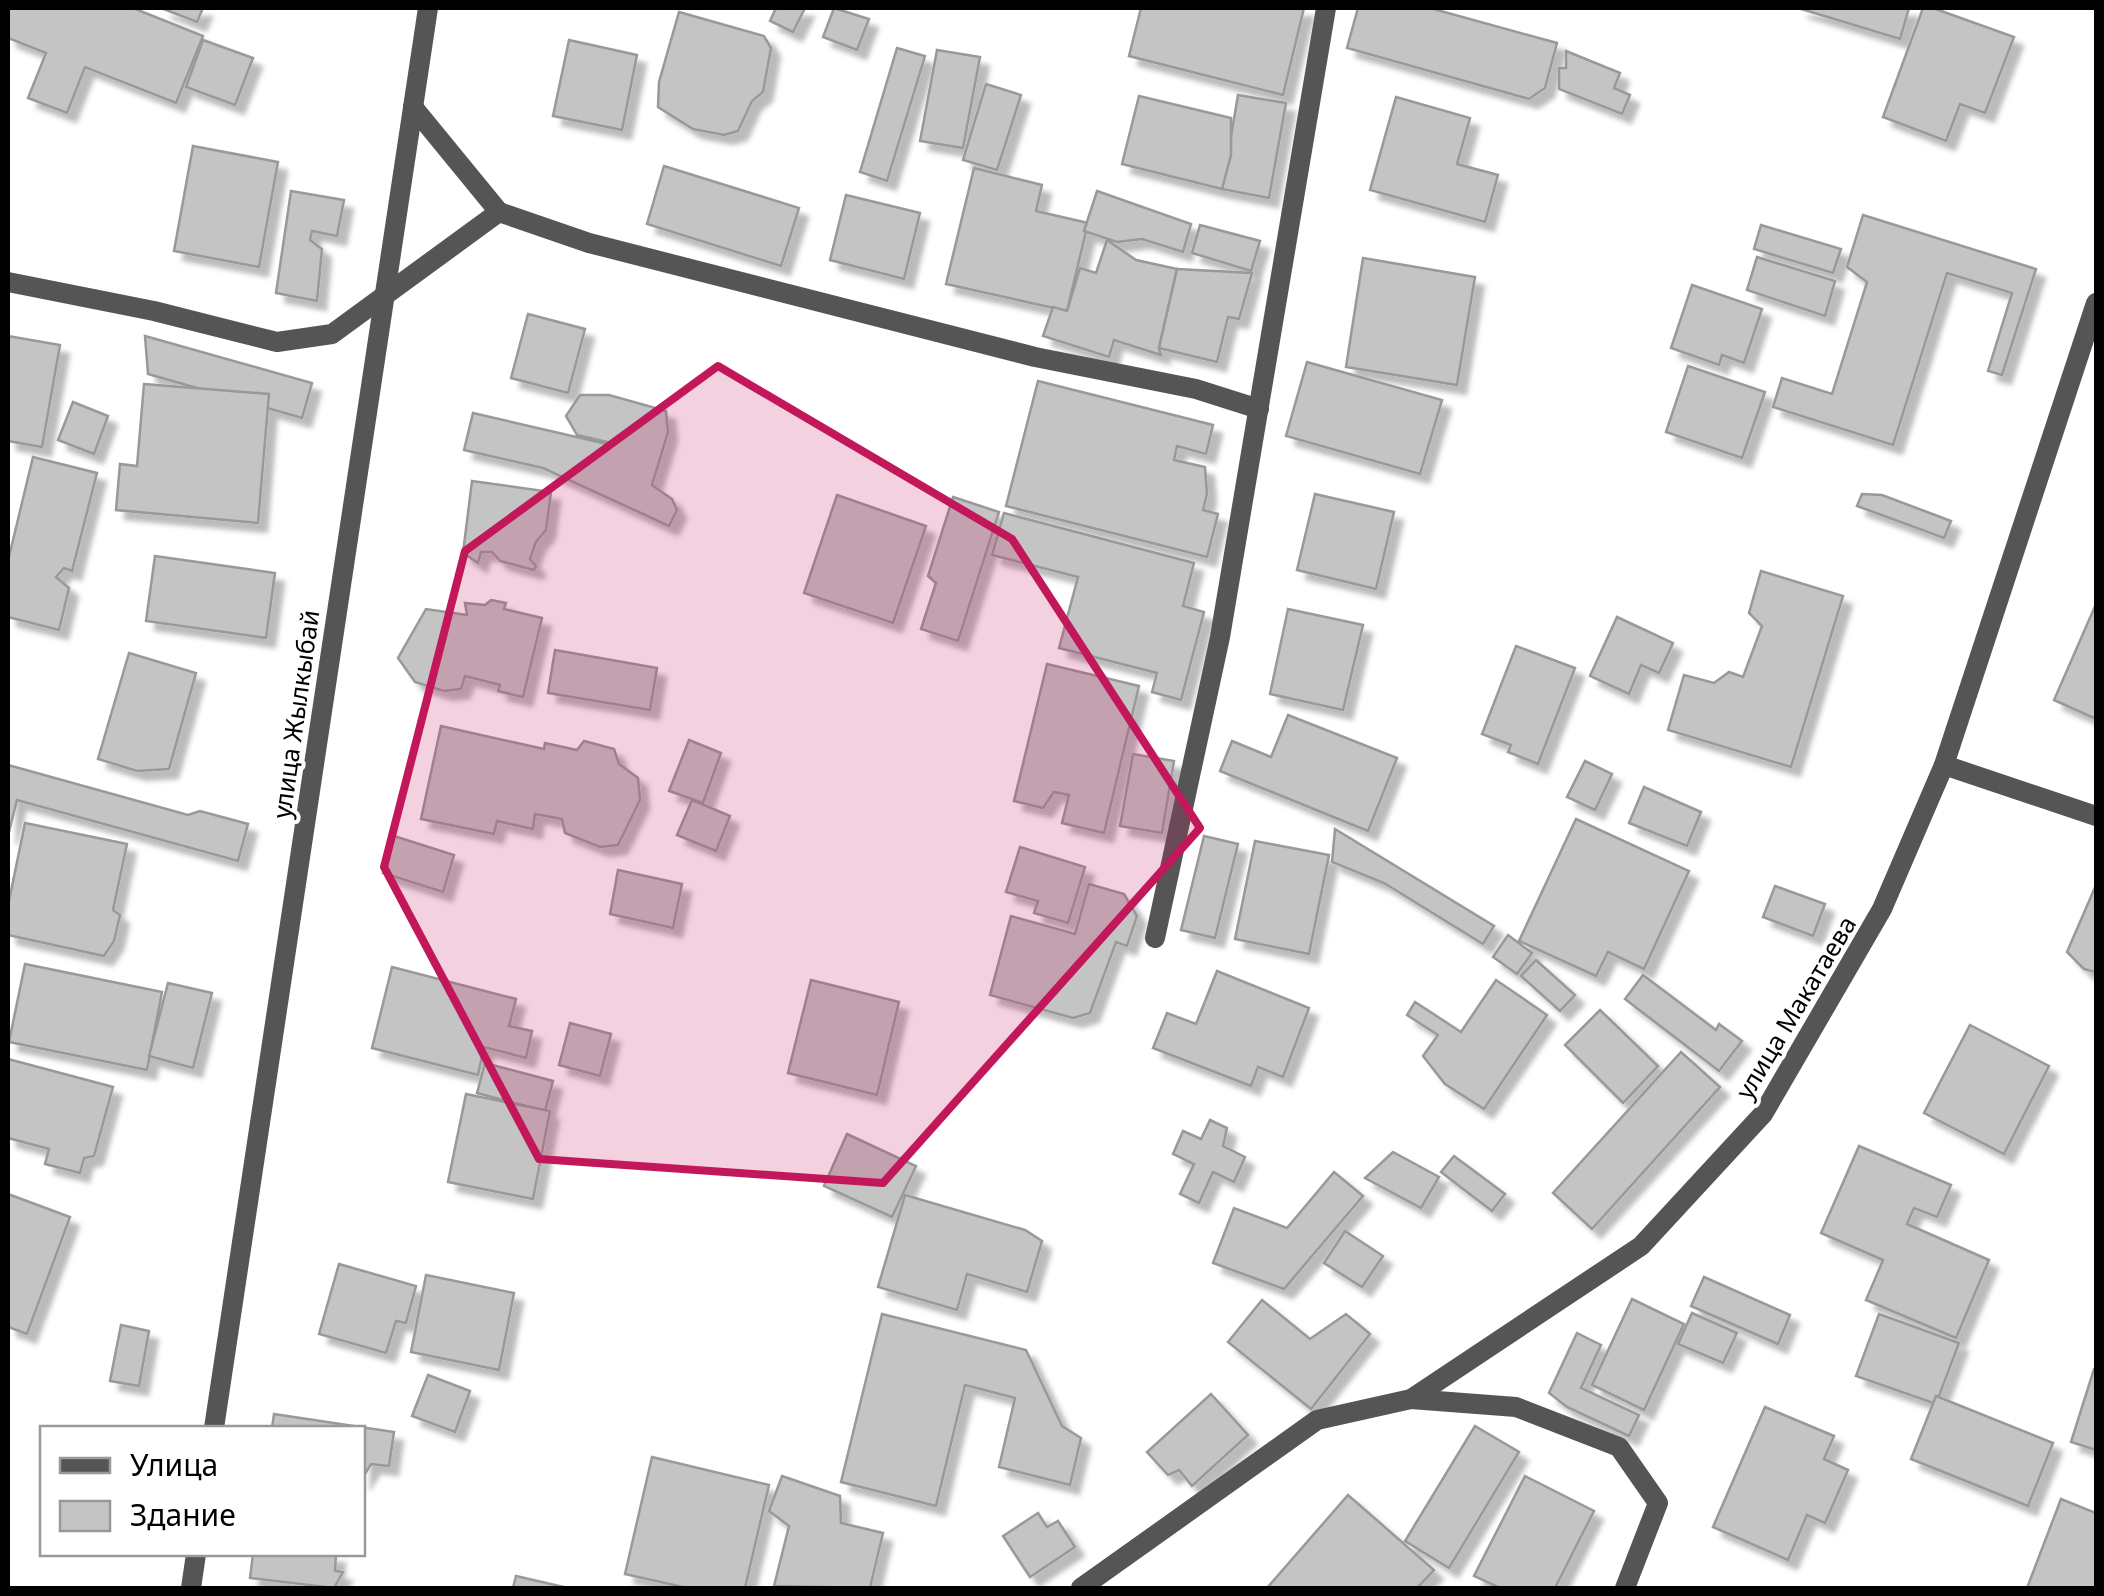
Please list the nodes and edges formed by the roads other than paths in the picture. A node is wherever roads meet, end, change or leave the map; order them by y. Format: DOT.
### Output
graph roads {
  1 [pos="428,8"];
  2 [pos="1326,8"];
  3 [pos="413,107"];
  4 [pos="499,212"];
  5 [pos="8,282"];
  6 [pos="383,297"];
  7 [pos="2096,303"];
  8 [pos="1259,408"];
  9 [pos="1944,765"];
  10 [pos="2096,816"];
  11 [pos="1155,938"];
  12 [pos="1411,1400"];
  13 [pos="214,1426"];
  14 [pos="196,1556"];
  15 [pos="191,1588"];
  16 [pos="1081,1588"];
  17 [pos="1625,1588"];
  1 -- 3 [label="street, улица Жылкыбай"];
  2 -- 8 [label="street"];
  3 -- 4 [label="street"];
  3 -- 6 [label="street, улица Жылкыбай"];
  4 -- 6 [label="street"];
  4 -- 8 [label="street"];
  5 -- 6 [label="street"];
  6 -- 13 [label="street, улица Жылкыбай"];
  7 -- 9 [label="street, улица Макатаева"];
  8 -- 11 [label="street"];
  9 -- 10 [label="street"];
  9 -- 12 [label="street, улица Макатаева"];
  12 -- 16 [label="street, улица Макатаева"];
  12 -- 17 [label="street"];
  14 -- 15 [label="street"];
}
